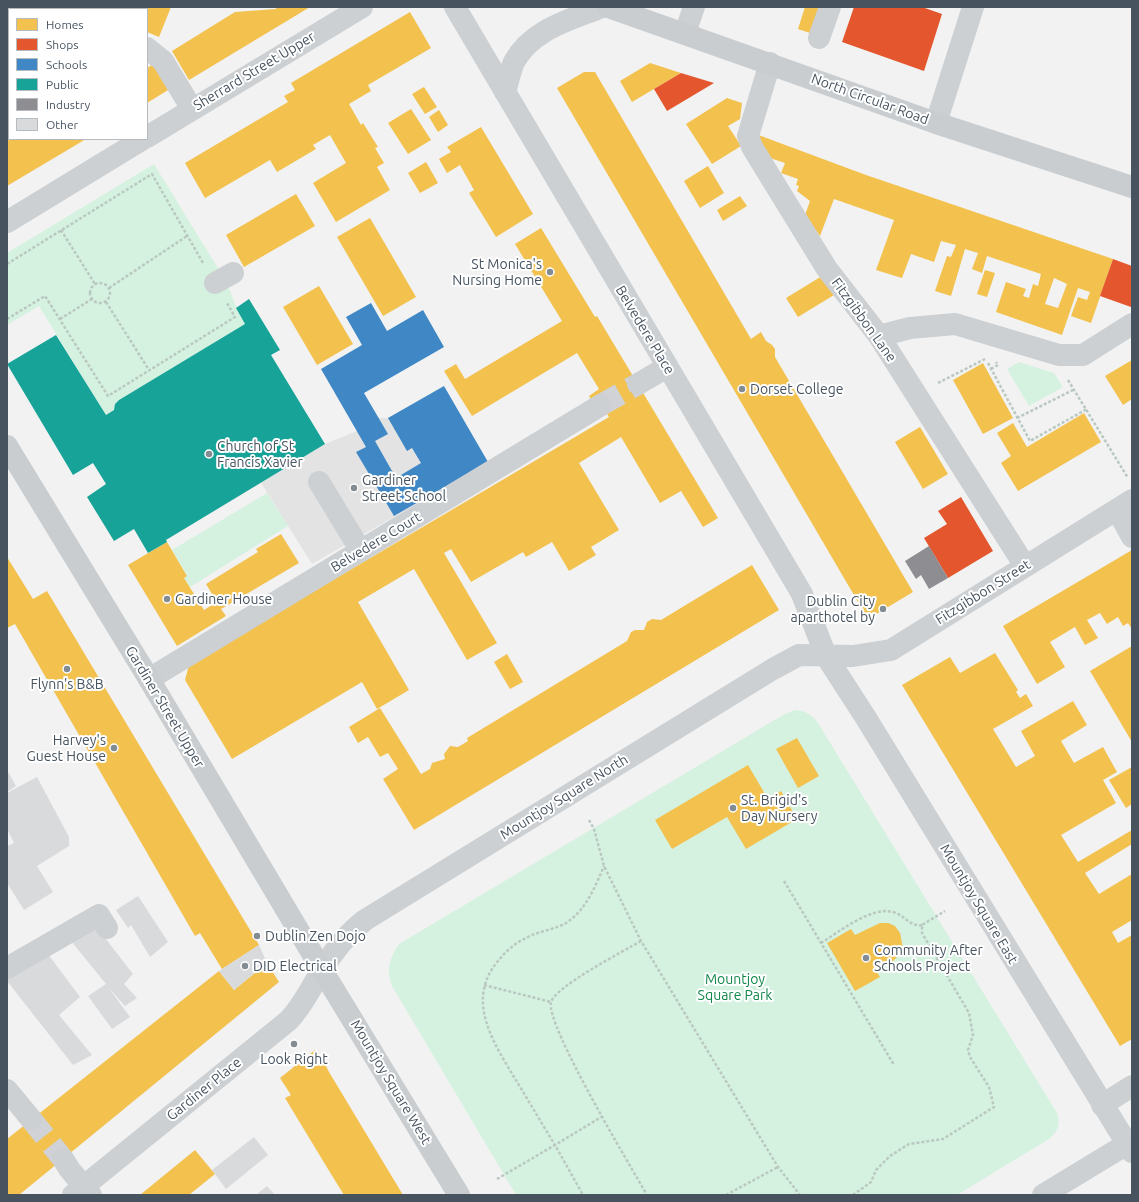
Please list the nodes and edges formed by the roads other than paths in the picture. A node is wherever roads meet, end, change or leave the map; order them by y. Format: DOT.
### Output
graph roads {
  1 [pos="362,7"];
  2 [pos="455,7"];
  3 [pos="602,7"];
  4 [pos="608,7"];
  5 [pos="694,7"];
  6 [pos="830,7"];
  7 [pos="973,7"];
  8 [pos="685,33"];
  9 [pos="819,38"];
  10 [pos="148,49"];
  11 [pos="770,63"];
  12 [pos="505,92"];
  13 [pos="192,108"];
  14 [pos="936,123"];
  15 [pos="148,136"];
  16 [pos="141,140"];
  17 [pos="1132,187"];
  18 [pos="7,222"];
  19 [pos="1132,324"];
  20 [pos="879,336"];
  21 [pos="667,367"];
  22 [pos="638,384"];
  23 [pos="601,405"];
  24 [pos="7,446"];
  25 [pos="319,482"];
  26 [pos="1124,505"];
  27 [pos="1132,536"];
  28 [pos="361,551"];
  29 [pos="1025,566"];
  30 [pos="826,656"];
  31 [pos="149,679"];
  32 [pos="107,928"];
  33 [pos="7,968"];
  34 [pos="322,970"];
  35 [pos="1132,1086"];
  36 [pos="7,1090"];
  37 [pos="1102,1105"];
  38 [pos="31,1119"];
  39 [pos="1130,1148"];
  40 [pos="63,1159"];
  41 [pos="82,1192"];
  42 [pos="460,1195"];
  43 [pos="1043,1195"];
  1 -- 13 [label="street, Sherrard Street Upper"];
  2 -- 12 [label="street, Belvedere Place"];
  3 -- 12 [label="street"];
  4 -- 8 [label="main road, North Circular Road"];
  5 -- 8 [label="street"];
  6 -- 9 [label="street"];
  7 -- 14 [label="street"];
  8 -- 11 [label="main road, North Circular Road"];
  10 -- 13 [label="street"];
  11 -- 14 [label="main road, North Circular Road"];
  11 -- 20 [label="street, Fitzgibbon Lane"];
  12 -- 21 [label="street, Belvedere Place"];
  13 -- 15 [label="street, Sherrard Street Upper"];
  14 -- 17 [label="main road, North Circular Road"];
  16 -- 18 [label="street"];
  19 -- 20 [label="street"];
  20 -- 29 [label="street, Fitzgibbon Lane"];
  21 -- 22 [label="street"];
  21 -- 30 [label="street, Belvedere Place"];
  23 -- 28 [label="street, Belvedere Court"];
  24 -- 31 [label="main road, Gardiner Street Upper"];
  25 -- 28 [label="street"];
  26 -- 27 [label="street"];
  26 -- 29 [label="street, Fitzgibbon Street"];
  28 -- 31 [label="street, Belvedere Court"];
  29 -- 30 [label="street, Fitzgibbon Street"];
  30 -- 34 [label="street, Mountjoy Square North"];
  30 -- 37 [label="street, Mountjoy Square East"];
  31 -- 34 [label="main road, Gardiner Street Upper"];
  32 -- 33 [label="street"];
  34 -- 41 [label="street, Gardiner Place"];
  34 -- 42 [label="main road, Mountjoy Square West"];
  35 -- 37 [label="street"];
  36 -- 38 [label="street"];
  37 -- 39 [label="street, Mountjoy Square East"];
  39 -- 43 [label="street"];
  40 -- 41 [label="street"];
}
